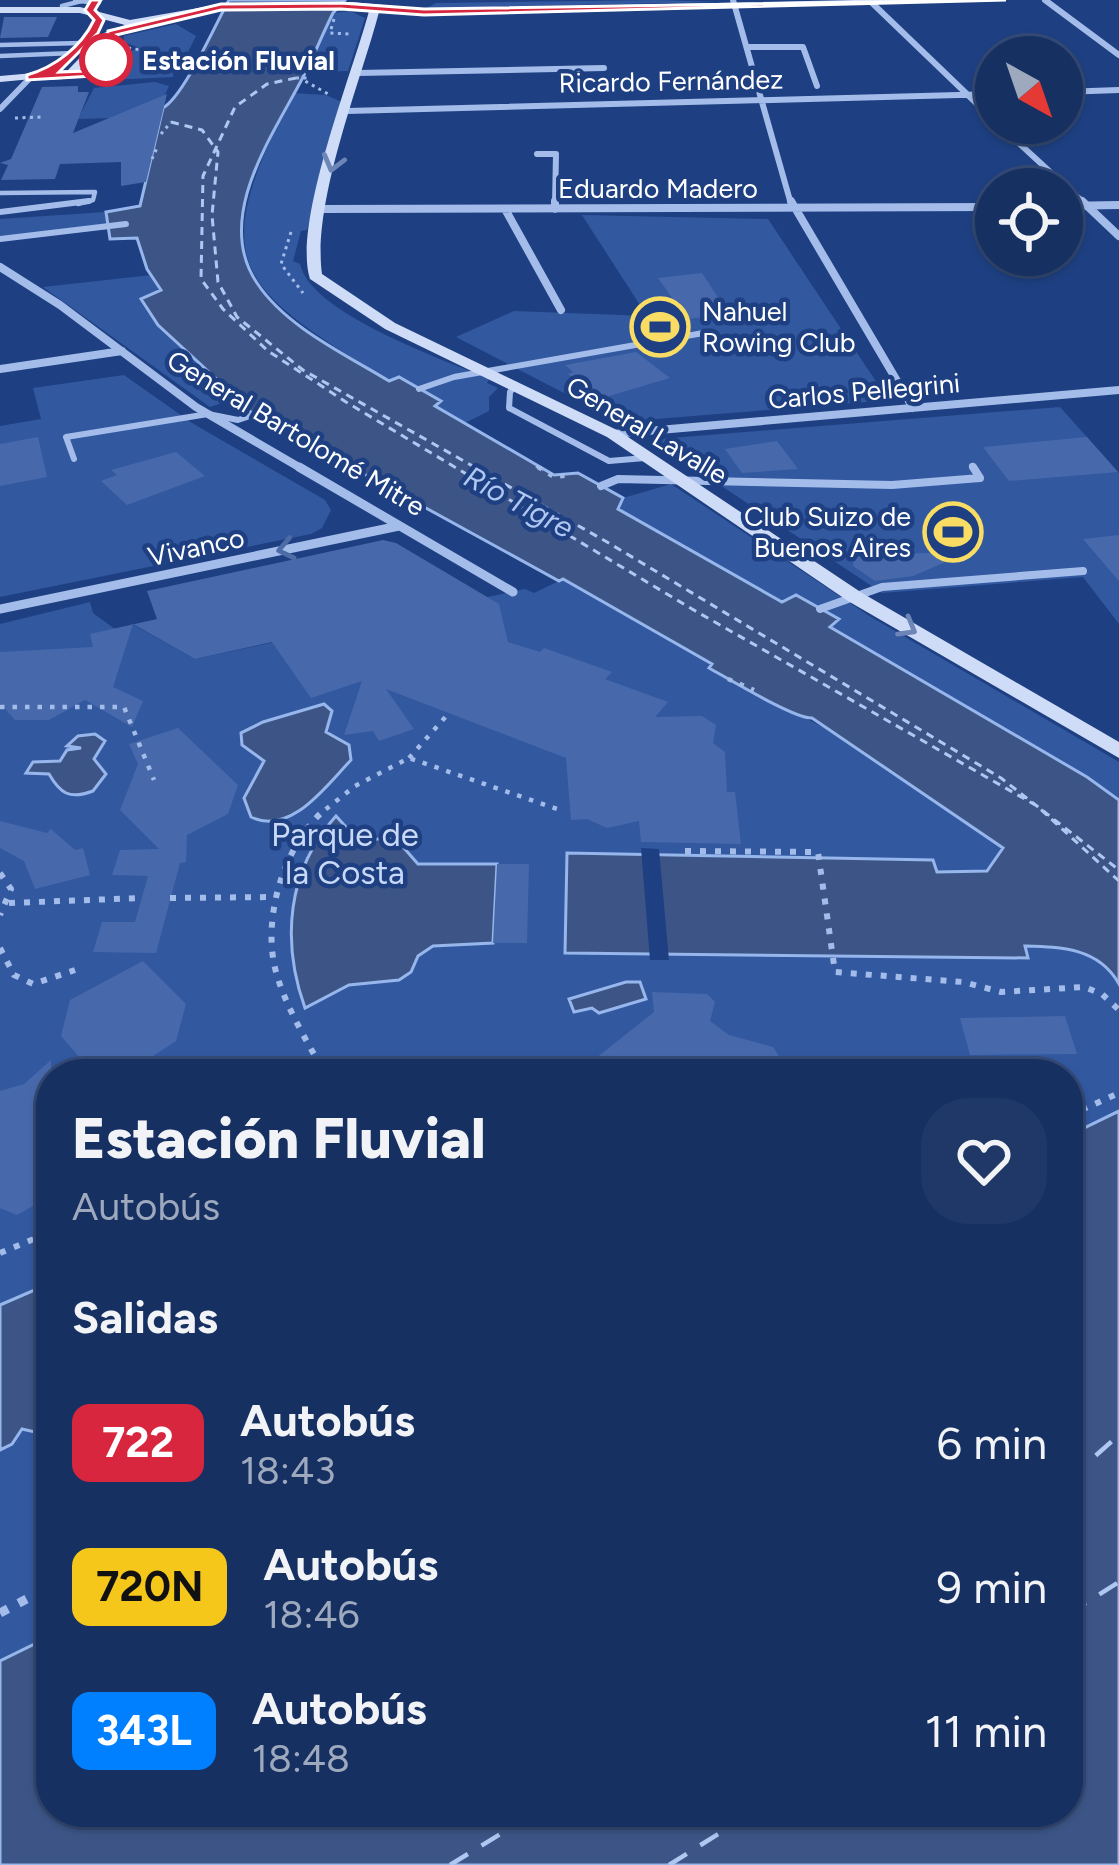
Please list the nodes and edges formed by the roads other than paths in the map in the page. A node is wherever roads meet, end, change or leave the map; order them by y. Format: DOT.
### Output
graph roads {
  1 [pos="570,0"];
  2 [pos="997,0"];
  3 [pos="1045,0"];
  4 [pos="92,1"];
  5 [pos="195,1"];
  6 [pos="405,2"];
  7 [pos="870,2"];
  8 [pos="734,3"];
  9 [pos="341,6"];
  10 [pos="221,7"];
  11 [pos="0,9"];
  12 [pos="375,9"];
  13 [pos="424,12"];
  14 [pos="95,16"];
  15 [pos="167,18"];
  16 [pos="0,45"];
  17 [pos="748,47"];
  18 [pos="78,48"];
  19 [pos="1119,55"];
  20 [pos="0,56"];
  21 [pos="604,68"];
  22 [pos="358,74"];
  23 [pos="31,77"];
  24 [pos="0,79"];
  25 [pos="817,86"];
  26 [pos="1119,90"];
  27 [pos="1083,91"];
  28 [pos="965,94"];
  29 [pos="975,94"];
  30 [pos="762,99"];
  31 [pos="975,103"];
  32 [pos="0,109"];
  33 [pos="347,111"];
  34 [pos="1019,144"];
  35 [pos="537,154"];
  36 [pos="0,194"];
  37 [pos="0,203"];
  38 [pos="1083,206"];
  39 [pos="1087,206"];
  40 [pos="1119,206"];
  41 [pos="975,207"];
  42 [pos="321,209"];
  43 [pos="505,209"];
  44 [pos="555,209"];
  45 [pos="793,210"];
  46 [pos="4,212"];
  47 [pos="126,224"];
  48 [pos="1119,236"];
  49 [pos="0,238"];
  50 [pos="0,267"];
  51 [pos="562,310"];
  52 [pos="710,332"];
  53 [pos="122,351"];
  54 [pos="0,369"];
  55 [pos="486,372"];
  56 [pos="516,386"];
  57 [pos="419,389"];
  58 [pos="1119,390"];
  59 [pos="913,408"];
  60 [pos="208,414"];
  61 [pos="253,415"];
  62 [pos="613,434"];
  63 [pos="649,458"];
  64 [pos="74,459"];
  65 [pos="972,466"];
  66 [pos="683,480"];
  67 [pos="601,486"];
  68 [pos="400,525"];
  69 [pos="1083,571"];
  70 [pos="513,592"];
  71 [pos="855,597"];
  72 [pos="0,609"];
  73 [pos="820,609"];
  74 [pos="1119,752"];
  1 -- 6 [label="street"];
  2 -- 7 [label="street"];
  3 -- 19 [label="street"];
  4 -- 11 [label="street"];
  4 -- 14 [label="street"];
  5 -- 10 [label="street"];
  5 -- 15 [label="street"];
  6 -- 9 [label="street"];
  6 -- 13 [label="street"];
  7 -- 8 [label="street"];
  7 -- 28 [label="street"];
  8 -- 13 [label="street"];
  8 -- 17 [label="street"];
  9 -- 10 [label="street"];
  9 -- 12 [label="street"];
  10 -- 15 [label="street"];
  11 -- 14 [label="street"];
  12 -- 13 [label="street"];
  12 -- 22 [label="street, General Lavalle"];
  14 -- 15 [label="street"];
  14 -- 18 [label="street"];
  15 -- 23 [label="street"];
  16 -- 18 [label="lane"];
  17 -- 25 [label="street"];
  17 -- 30 [label="street"];
  18 -- 20 [label="lane"];
  18 -- 23 [label="street"];
  21 -- 22 [label="street"];
  22 -- 33 [label="street, General Lavalle"];
  23 -- 24 [label="street"];
  23 -- 32 [label="street"];
  26 -- 27 [label="street"];
  28 -- 29 [label="street, Ricardo Fernández"];
  28 -- 30 [label="street, Ricardo Fernández"];
  28 -- 31 [label="street"];
  30 -- 33 [label="street, Ricardo Fernández"];
  30 -- 45 [label="street"];
  33 -- 42 [label="street, General Lavalle, one-way"];
  34 -- 39 [label="street"];
  35 -- 44 [label="street"];
  36 -- 46 [label="lane"];
  37 -- 46 [label="lane"];
  38 -- 39 [label="street"];
  39 -- 40 [label="street"];
  39 -- 48 [label="street"];
  41 -- 45 [label="street, Eduardo Madero"];
  42 -- 43 [label="street, Eduardo Madero"];
  42 -- 55 [label="street, General Lavalle"];
  43 -- 44 [label="street, Eduardo Madero"];
  43 -- 51 [label="street"];
  44 -- 45 [label="street, Eduardo Madero"];
  45 -- 59 [label="street"];
  47 -- 49 [label="lane"];
  50 -- 53 [label="street, General Bartolomé Mitre"];
  52 -- 55 [label="lane"];
  53 -- 54 [label="street"];
  53 -- 60 [label="street, General Bartolomé Mitre"];
  55 -- 56 [label="street, General Lavalle"];
  55 -- 57 [label="lane"];
  56 -- 62 [label="street, General Lavalle"];
  56 -- 63 [label="lane"];
  58 -- 59 [label="street, Carlos Pellegrini"];
  59 -- 62 [label="street, Carlos Pellegrini"];
  60 -- 61 [label="lane"];
  60 -- 64 [label="lane"];
  60 -- 68 [label="street, General Bartolomé Mitre"];
  62 -- 63 [label="street, General Lavalle"];
  63 -- 66 [label="street, General Lavalle"];
  65 -- 66 [label="lane"];
  66 -- 67 [label="lane"];
  66 -- 71 [label="street, General Lavalle"];
  68 -- 70 [label="street, General Bartolomé Mitre"];
  68 -- 72 [label="street, Vivanco, one-way"];
  69 -- 71 [label="lane"];
  71 -- 73 [label="lane"];
  71 -- 74 [label="street, General Lavalle, one-way"];
}
